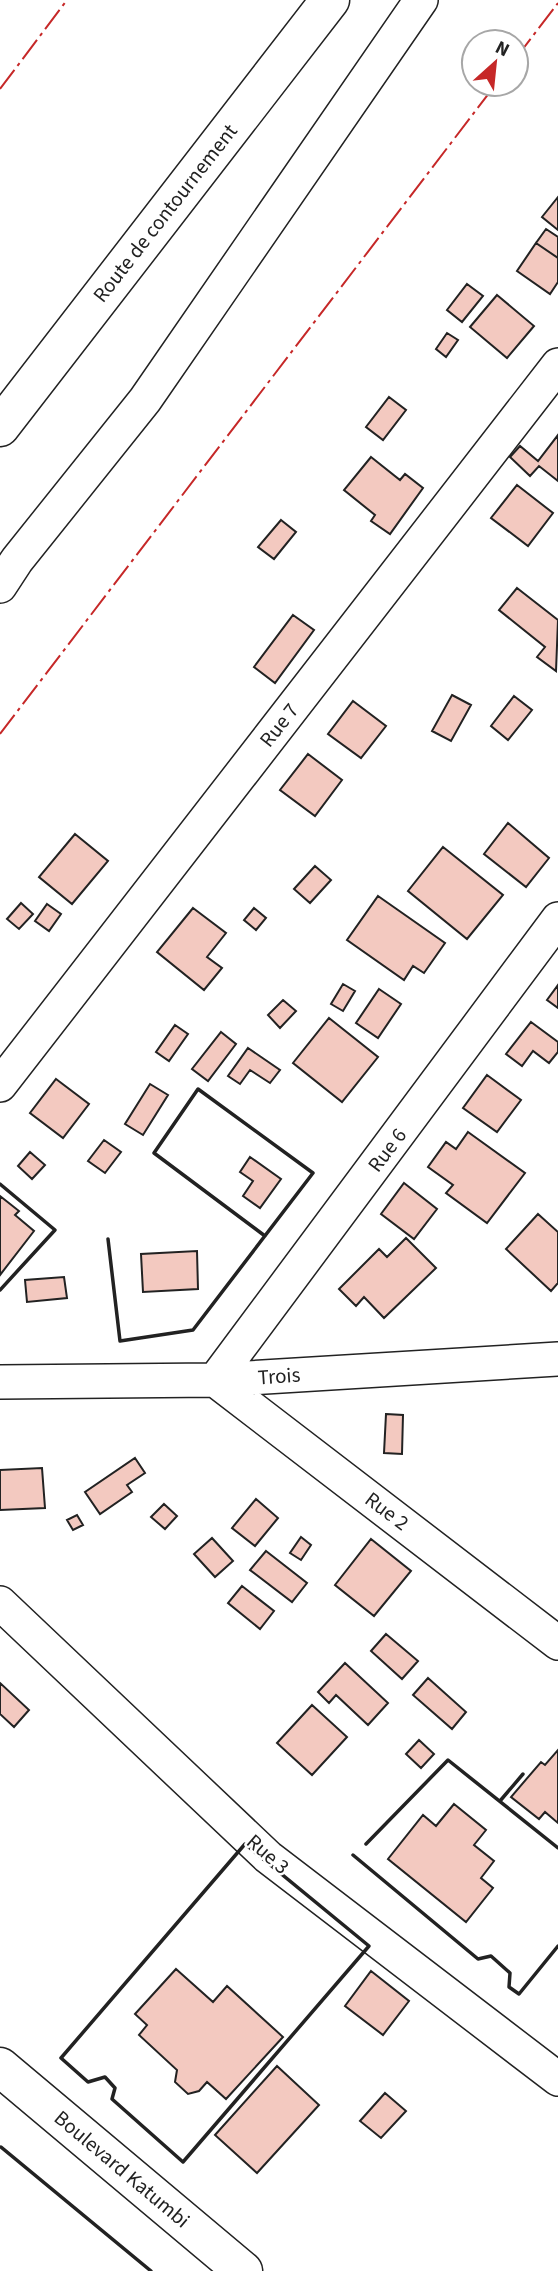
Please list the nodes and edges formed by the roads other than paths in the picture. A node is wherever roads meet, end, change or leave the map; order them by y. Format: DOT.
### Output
graph roads {
  1 [pos="330,0"];
  2 [pos="421,0"];
  3 [pos="558,365"];
  4 [pos="0,427"];
  5 [pos="0,586"];
  6 [pos="558,919"];
  7 [pos="0,1085"];
  8 [pos="558,1359"];
  9 [pos="215,1380"];
  10 [pos="0,1382"];
  11 [pos="0,1603"];
  12 [pos="558,1643"];
  13 [pos="0,2067"];
  14 [pos="558,2079"];
  15 [pos="243,2271"];
  1 -- 4 [label="street, Route de contournement"];
  2 -- 5 [label="street"];
  3 -- 7 [label="street, Rue 7"];
  6 -- 9 [label="street, Rue 6"];
  8 -- 9 [label="street, Trois"];
  9 -- 10 [label="street, Trois"];
  9 -- 12 [label="street, Rue 2"];
  11 -- 14 [label="street, Rue 3"];
  13 -- 15 [label="street, Boulevard Katumbi"];
}
